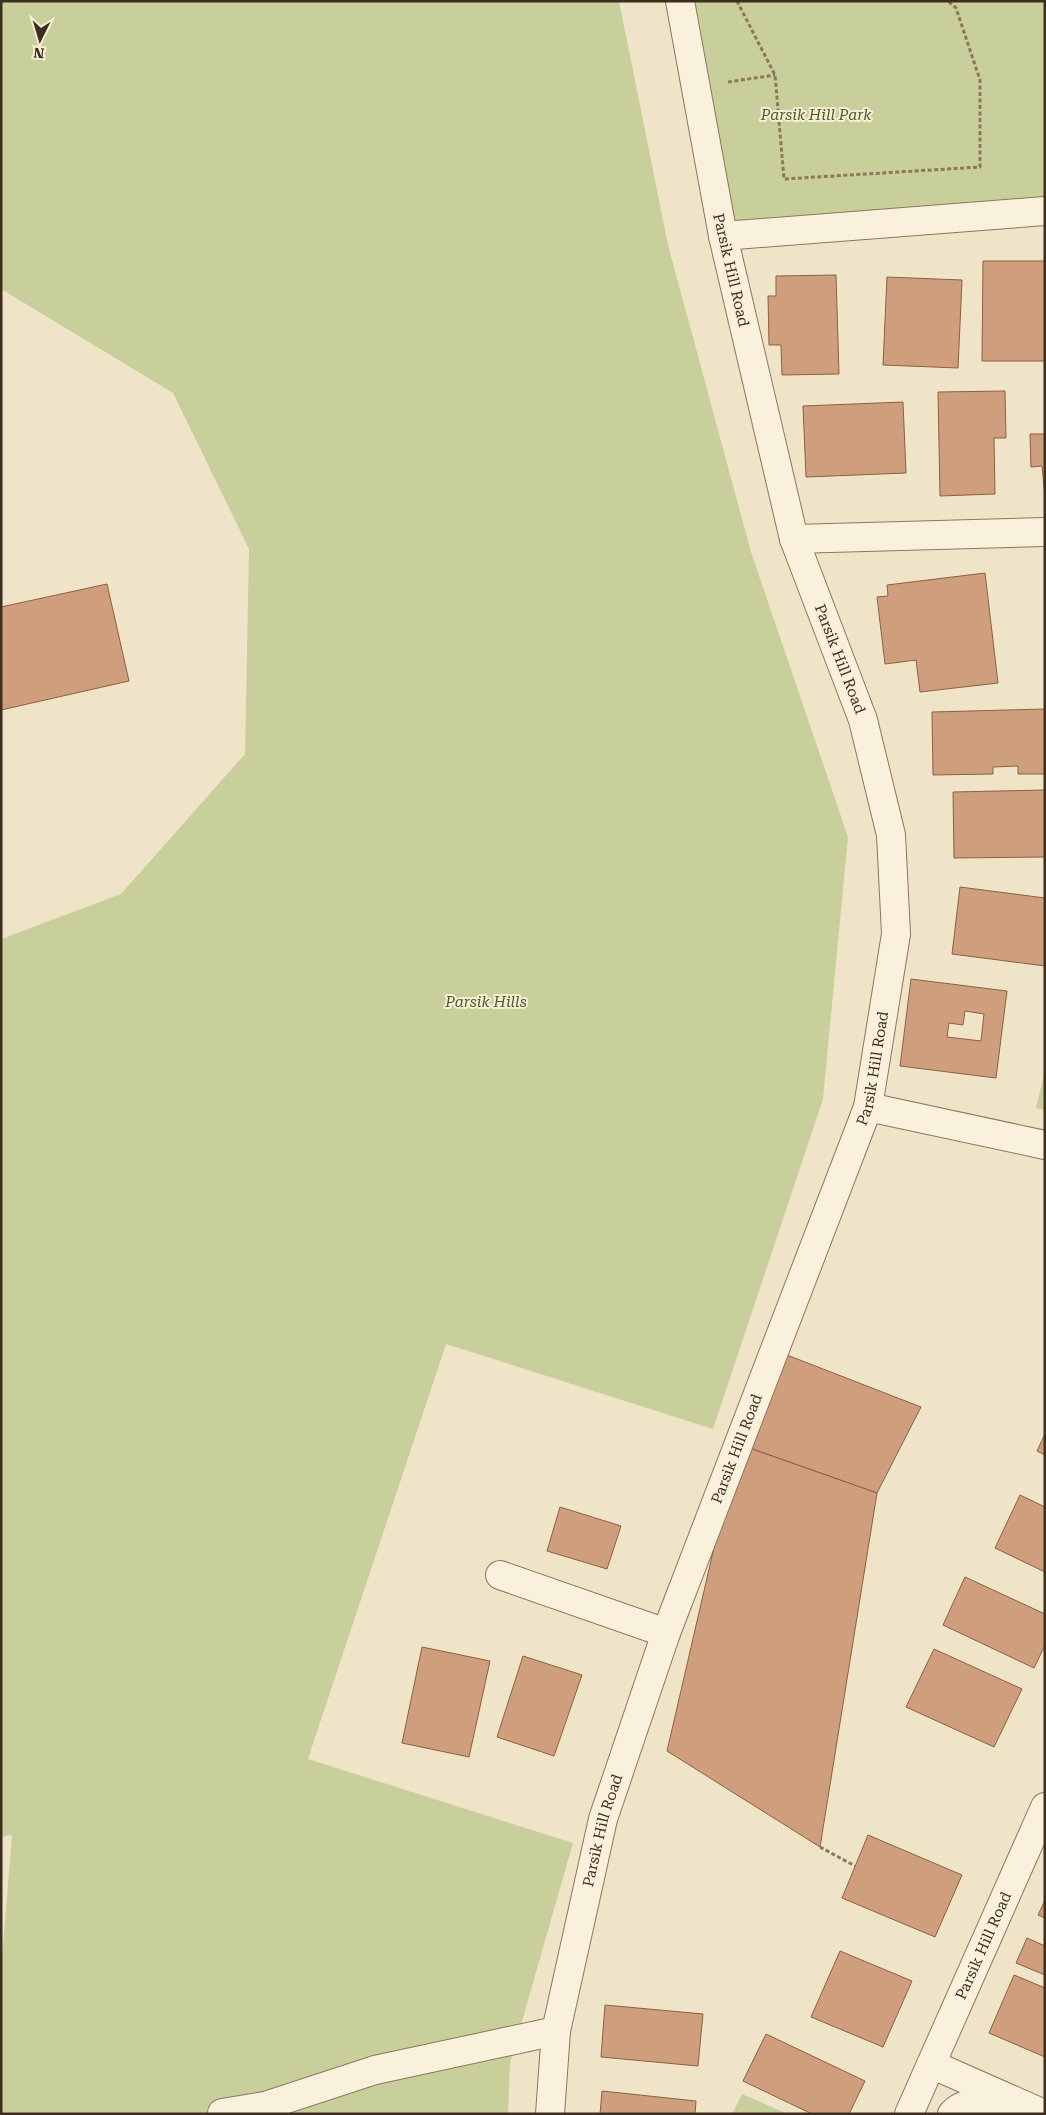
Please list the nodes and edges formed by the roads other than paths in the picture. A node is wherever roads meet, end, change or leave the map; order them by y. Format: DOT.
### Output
graph roads {
  1 [pos="680,1"];
  2 [pos="1045,211"];
  3 [pos="723,236"];
  4 [pos="1045,532"];
  5 [pos="794,539"];
  6 [pos="868,1107"];
  7 [pos="1045,1145"];
  8 [pos="500,1574"];
  9 [pos="666,1634"];
  10 [pos="1045,1807"];
  11 [pos="556,2031"];
  12 [pos="931,2064"];
  13 [pos="222,2113"];
  14 [pos="550,2114"];
  15 [pos="909,2114"];
  16 [pos="952,2114"];
  17 [pos="1001,2114"];
  18 [pos="1044,2114"];
  1 -- 3 [label="street, Parsik Hill Road"];
  2 -- 3 [label="street"];
  3 -- 5 [label="street, Parsik Hill Road"];
  4 -- 5 [label="street"];
  5 -- 6 [label="street, Parsik Hill Road"];
  6 -- 7 [label="street"];
  6 -- 9 [label="street, Parsik Hill Road"];
  8 -- 9 [label="street"];
  9 -- 11 [label="street, Parsik Hill Road"];
  10 -- 12 [label="street, Parsik Hill Road"];
  11 -- 13 [label="street"];
  11 -- 14 [label="street, Parsik Hill Road"];
  12 -- 15 [label="street, Parsik Hill Road"];
  12 -- 18 [label="street"];
  16 -- 17 [label="street"];
}
